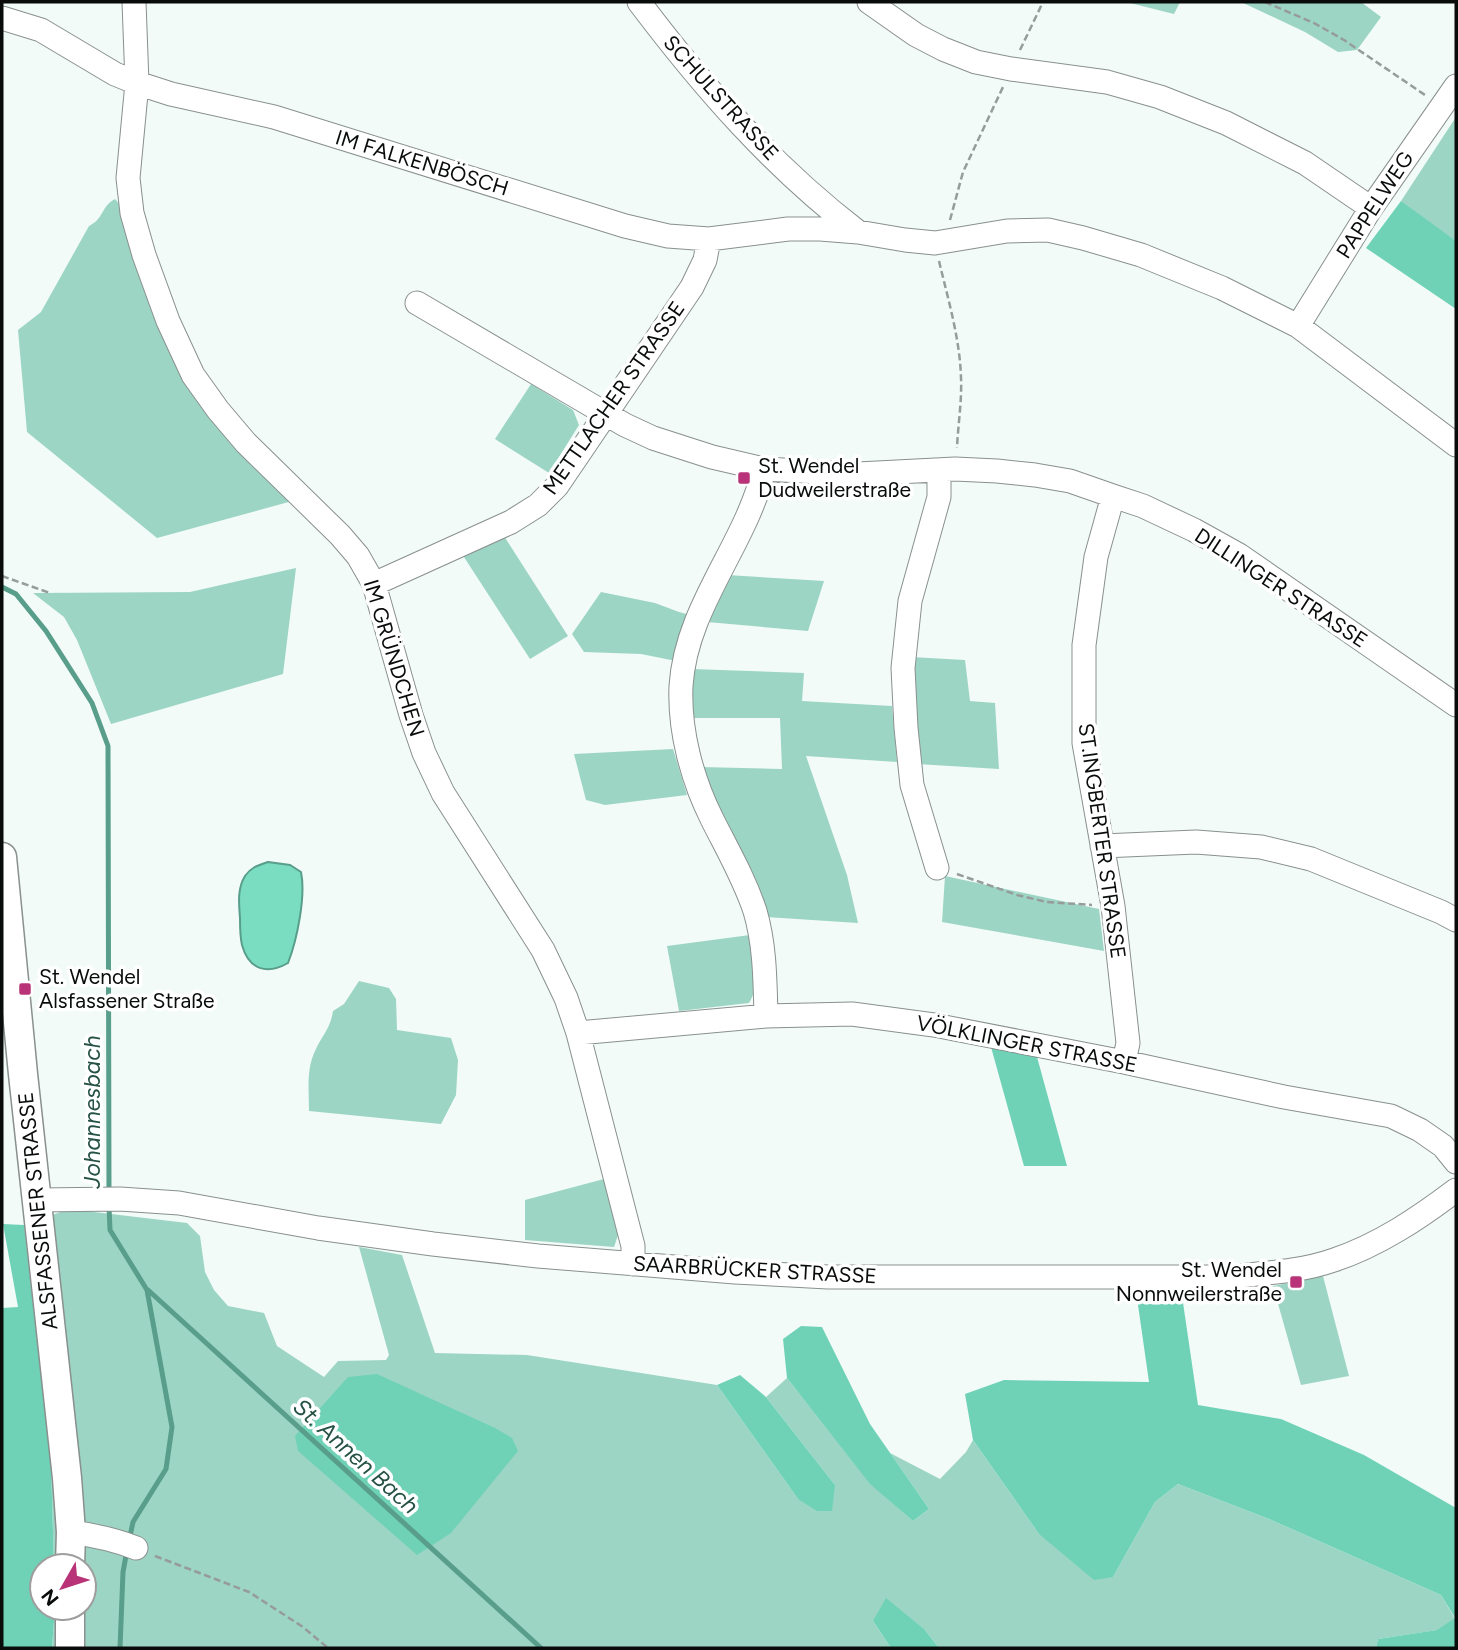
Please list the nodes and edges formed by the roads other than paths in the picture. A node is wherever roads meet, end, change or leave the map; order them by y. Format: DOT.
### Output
graph roads {
  1 [pos="134,2"];
  2 [pos="639,2"];
  3 [pos="869,2"];
  4 [pos="2,18"];
  5 [pos="137,83"];
  6 [pos="1456,86"];
  7 [pos="807,190"];
  8 [pos="1371,208"];
  9 [pos="788,229"];
  10 [pos="858,232"];
  11 [pos="709,239"];
  12 [pos="416,303"];
  13 [pos="1298,326"];
  14 [pos="605,414"];
  15 [pos="1456,445"];
  16 [pos="764,469"];
  17 [pos="947,470"];
  18 [pos="1113,496"];
  19 [pos="374,584"];
  20 [pos="1456,705"];
  21 [pos="1102,846"];
  22 [pos="2,857"];
  23 [pos="937,868"];
  24 [pos="1456,920"];
  25 [pos="766,1016"];
  26 [pos="578,1033"];
  27 [pos="1124,1062"];
  28 [pos="1456,1163"];
  29 [pos="1456,1191"];
  30 [pos="38,1200"];
  31 [pos="633,1264"];
  32 [pos="71,1532"];
  33 [pos="128,1545"];
  34 [pos="71,1552"];
  35 [pos="70,1622"];
  36 [pos="70,1648"];
  1 -- 5 [label="street, IM GRÜNDCHEN"];
  2 -- 7 [label="street, SCHULSTRASSE"];
  3 -- 8 [label="street"];
  4 -- 5 [label="street, IM FALKENBÖSCH"];
  5 -- 11 [label="street, IM FALKENBÖSCH"];
  5 -- 19 [label="street, IM GRÜNDCHEN"];
  6 -- 8 [label="street, PAPPELWEG"];
  7 -- 9 [label="street"];
  7 -- 10 [label="street, SCHULSTRASSE"];
  8 -- 13 [label="street, PAPPELWEG"];
  9 -- 10 [label="street, IM FALKENBÖSCH"];
  9 -- 11 [label="street, IM FALKENBÖSCH"];
  10 -- 13 [label="street, IM FALKENBÖSCH"];
  11 -- 14 [label="street, METTLACHER STRASSE"];
  12 -- 14 [label="street, DILLINGER STRASSE"];
  13 -- 15 [label="street, IM FALKENBÖSCH"];
  14 -- 16 [label="street, DILLINGER STRASSE"];
  14 -- 19 [label="street, METTLACHER STRASSE"];
  16 -- 17 [label="street, DILLINGER STRASSE"];
  16 -- 25 [label="street"];
  17 -- 18 [label="street, DILLINGER STRASSE"];
  17 -- 23 [label="street"];
  18 -- 20 [label="street, DILLINGER STRASSE"];
  18 -- 21 [label="street, ST.INGBERTER STRASSE"];
  19 -- 26 [label="street, IM GRÜNDCHEN"];
  21 -- 24 [label="street"];
  21 -- 27 [label="street, ST.INGBERTER STRASSE"];
  22 -- 30 [label="main road, ALSFASSENER STRASSE"];
  25 -- 26 [label="street, VÖLKLINGER STRASSE"];
  25 -- 27 [label="street, VÖLKLINGER STRASSE"];
  26 -- 31 [label="street, IM GRÜNDCHEN"];
  27 -- 28 [label="street, VÖLKLINGER STRASSE"];
  29 -- 31 [label="street, SAARBRÜCKER STRASSE"];
  30 -- 31 [label="street, SAARBRÜCKER STRASSE"];
  30 -- 32 [label="main road, ALSFASSENER STRASSE"];
  32 -- 33 [label="street"];
  32 -- 34 [label="main road, ALSFASSENER STRASSE"];
  35 -- 36 [label="main road"];
}
